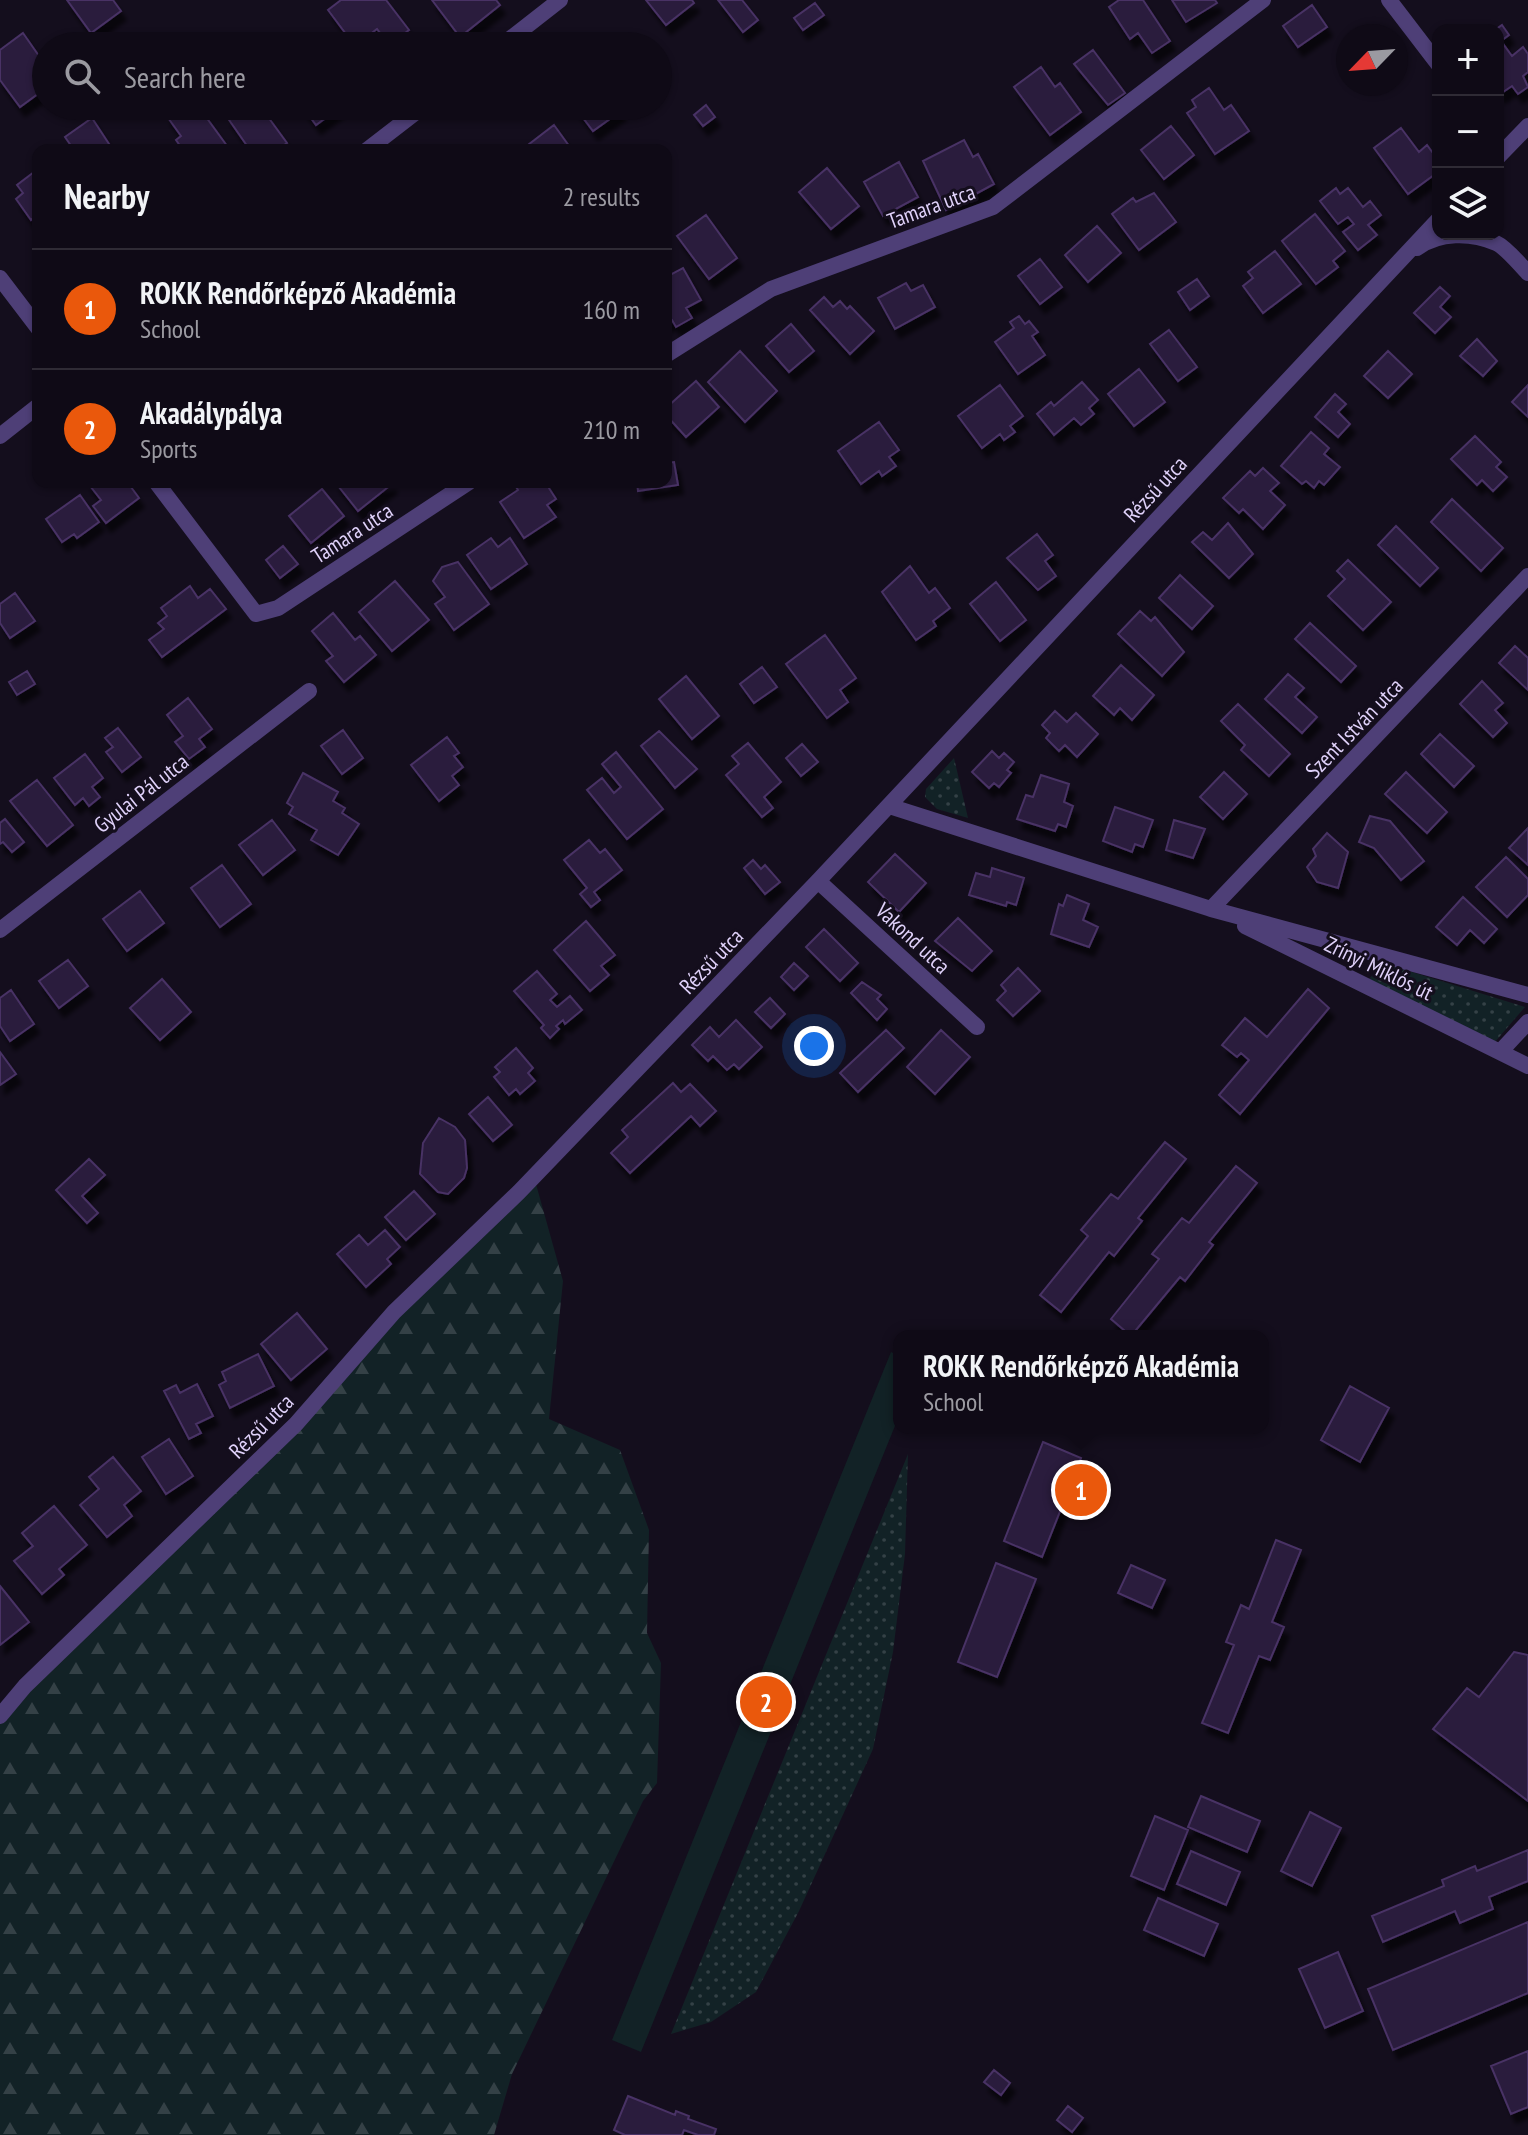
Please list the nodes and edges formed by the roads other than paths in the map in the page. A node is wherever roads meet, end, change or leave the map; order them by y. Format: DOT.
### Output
graph roads {
  1 [pos="560,0"];
  2 [pos="1263,0"];
  3 [pos="1389,0"];
  4 [pos="519,32"];
  5 [pos="1432,56"];
  6 [pos="406,120"];
  7 [pos="1528,126"];
  8 [pos="375,144"];
  9 [pos="1504,147"];
  10 [pos="1432,226"];
  11 [pos="1432,239"];
  12 [pos="1497,240"];
  13 [pos="1398,261"];
  14 [pos="1528,273"];
  15 [pos="0,278"];
  16 [pos="32,320"];
  17 [pos="672,351"];
  18 [pos="32,411"];
  19 [pos="0,436"];
  20 [pos="161,488"];
  21 [pos="460,488"];
  22 [pos="1528,576"];
  23 [pos="309,691"];
  24 [pos="889,806"];
  25 [pos="818,881"];
  26 [pos="1211,909"];
  27 [pos="0,930"];
  28 [pos="1528,995"];
  29 [pos="1528,1022"];
  30 [pos="977,1027"];
  31 [pos="1500,1052"];
  32 [pos="1528,1066"];
  33 [pos="0,1716"];
  1 -- 4 [label="street"];
  2 -- 17 [label="street, Tamara utca"];
  3 -- 5 [label="street"];
  6 -- 8 [label="street"];
  7 -- 9 [label="street"];
  10 -- 13 [label="street, Rézsű utca"];
  11 -- 13 [label="street"];
  12 -- 14 [label="street"];
  13 -- 24 [label="street, Rézsű utca"];
  15 -- 16 [label="street"];
  18 -- 19 [label="street"];
  20 -- 21 [label="street, Tamara utca"];
  22 -- 26 [label="street, Szent István utca"];
  23 -- 27 [label="street, Gyulai Pál utca"];
  24 -- 25 [label="street, Rézsű utca"];
  24 -- 26 [label="street, Zrínyi Miklós út"];
  25 -- 30 [label="street, Vakond utca"];
  25 -- 33 [label="street, Rézsű utca"];
  26 -- 28 [label="street, Zrínyi Miklós út"];
  26 -- 31 [label="street, Zrínyi Miklós út"];
  29 -- 31 [label="street"];
  31 -- 32 [label="street, Zrínyi Miklós út"];
}
